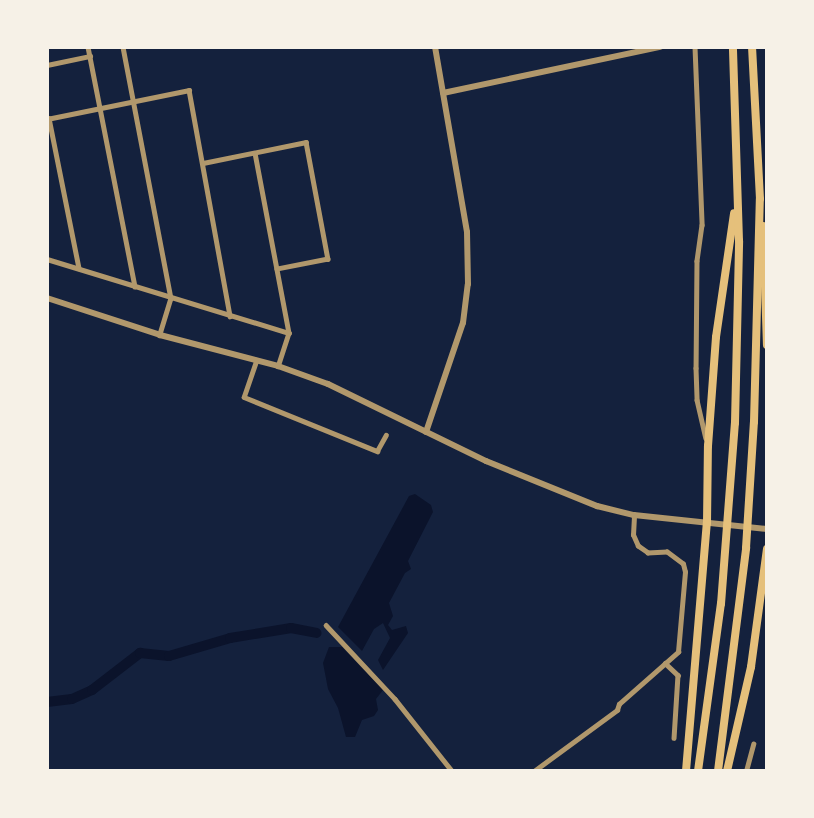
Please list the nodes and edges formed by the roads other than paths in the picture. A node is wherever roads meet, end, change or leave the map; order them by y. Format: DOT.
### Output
graph roads {
  1 [pos="88,47"];
  2 [pos="123,47"];
  3 [pos="435,47"];
  4 [pos="660,47"];
  5 [pos="695,47"];
  6 [pos="733,47"];
  7 [pos="752,47"];
  8 [pos="90,56"];
  9 [pos="47,65"];
  10 [pos="443,93"];
  11 [pos="134,101"];
  12 [pos="100,108"];
  13 [pos="48,119"];
  14 [pos="255,153"];
  15 [pos="203,163"];
  16 [pos="737,192"];
  17 [pos="760,199"];
  18 [pos="47,259"];
  19 [pos="79,268"];
  20 [pos="277,269"];
  21 [pos="135,286"];
  22 [pos="47,298"];
  23 [pos="171,298"];
  24 [pos="230,316"];
  25 [pos="289,333"];
  26 [pos="160,335"];
  27 [pos="767,345"];
  28 [pos="257,360"];
  29 [pos="278,366"];
  30 [pos="426,432"];
  31 [pos="386,435"];
  32 [pos="708,446"];
  33 [pos="634,514"];
  34 [pos="707,523"];
  35 [pos="767,529"];
  36 [pos="767,550"];
  37 [pos="326,625"];
  38 [pos="665,663"];
  39 [pos="674,738"];
  40 [pos="753,744"];
  41 [pos="452,771"];
  42 [pos="534,771"];
  43 [pos="686,771"];
  44 [pos="698,771"];
  45 [pos="718,771"];
  46 [pos="727,771"];
  47 [pos="746,771"];
  1 -- 8 [label="street"];
  2 -- 11 [label="street"];
  3 -- 10 [label="street"];
  4 -- 10 [label="street"];
  5 -- 32 [label="street"];
  6 -- 16 [label="highway"];
  7 -- 17 [label="highway"];
  8 -- 9 [label="street"];
  8 -- 12 [label="street"];
  10 -- 30 [label="street"];
  11 -- 12 [label="street"];
  11 -- 15 [label="street"];
  11 -- 23 [label="street"];
  12 -- 13 [label="street"];
  12 -- 21 [label="street"];
  13 -- 19 [label="street"];
  14 -- 15 [label="street"];
  14 -- 20 [label="street"];
  14 -- 20 [label="street"];
  15 -- 24 [label="street"];
  16 -- 32 [label="highway"];
  16 -- 44 [label="highway"];
  17 -- 27 [label="highway"];
  17 -- 45 [label="highway"];
  18 -- 19 [label="street"];
  19 -- 21 [label="street"];
  20 -- 25 [label="street"];
  21 -- 23 [label="street"];
  22 -- 26 [label="street"];
  23 -- 24 [label="street"];
  23 -- 26 [label="street"];
  24 -- 25 [label="street"];
  25 -- 29 [label="street"];
  26 -- 28 [label="street"];
  28 -- 29 [label="street"];
  28 -- 31 [label="street"];
  29 -- 30 [label="street"];
  30 -- 33 [label="street"];
  32 -- 34 [label="highway"];
  33 -- 34 [label="street"];
  33 -- 38 [label="street"];
  34 -- 35 [label="street"];
  34 -- 43 [label="highway"];
  36 -- 46 [label="highway"];
  37 -- 41 [label="street"];
  38 -- 39 [label="street"];
  38 -- 42 [label="street"];
  40 -- 47 [label="street"];
}
